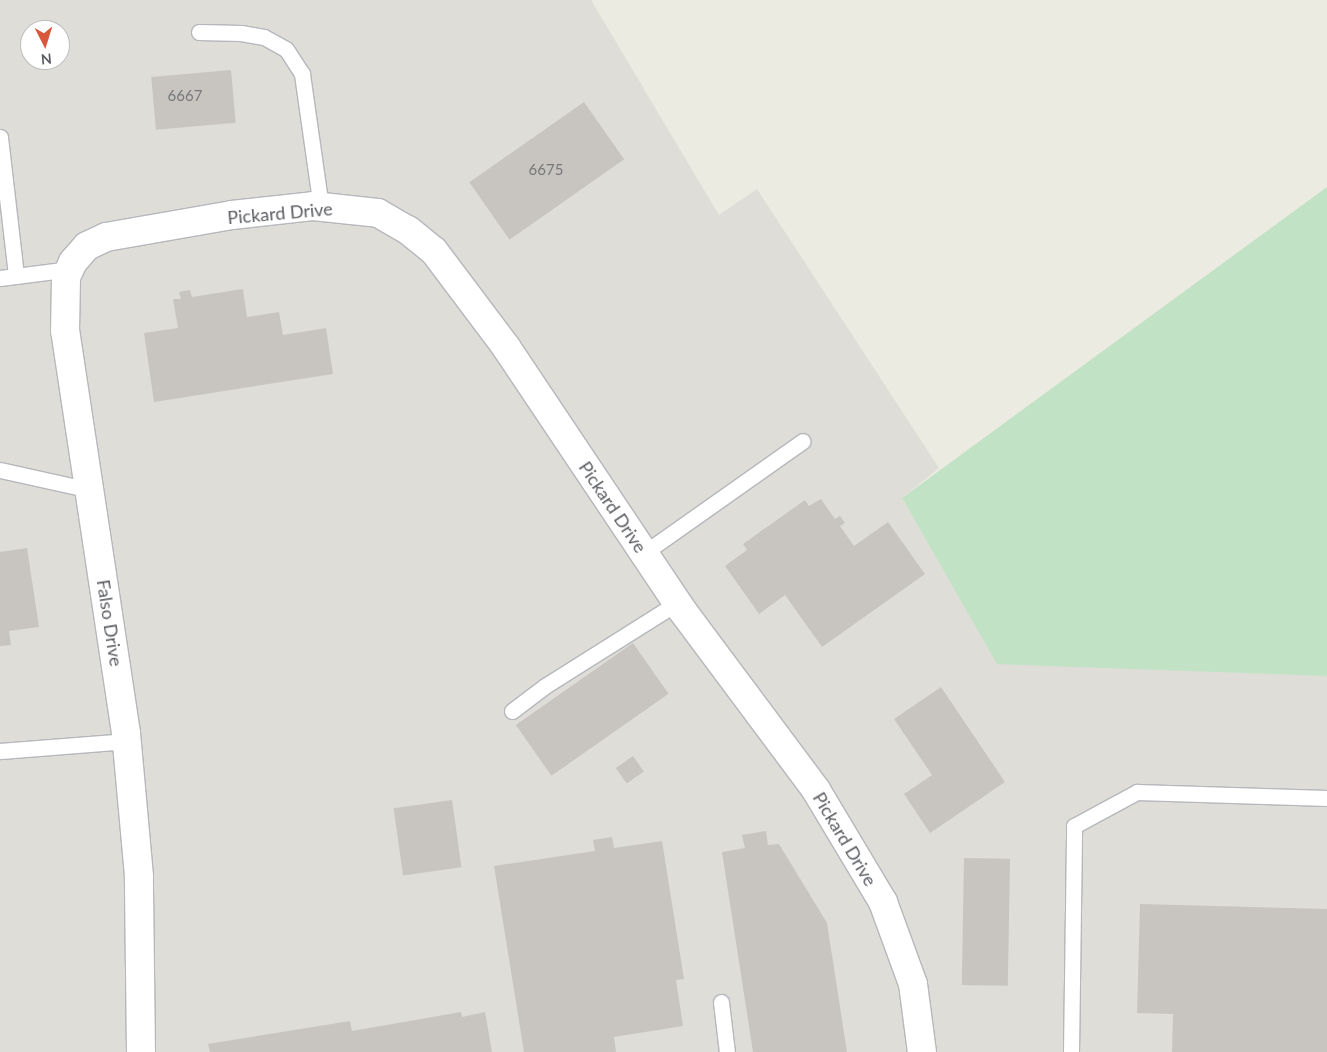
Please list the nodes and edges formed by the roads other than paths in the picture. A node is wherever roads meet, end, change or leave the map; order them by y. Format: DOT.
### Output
graph roads {
  1 [pos="199,32"];
  2 [pos="0,137"];
  3 [pos="321,207"];
  4 [pos="127,233"];
  5 [pos="70,269"];
  6 [pos="16,276"];
  7 [pos="0,278"];
  8 [pos="803,441"];
  9 [pos="0,470"];
  10 [pos="90,490"];
  11 [pos="644,553"];
  12 [pos="678,603"];
  13 [pos="512,711"];
  14 [pos="127,741"];
  15 [pos="0,751"];
  16 [pos="1327,798"];
  17 [pos="721,1002"];
  18 [pos="141,1052"];
  19 [pos="727,1052"];
  20 [pos="922,1052"];
  21 [pos="1071,1052"];
  1 -- 3 [label="lane"];
  2 -- 6 [label="lane"];
  3 -- 4 [label="street, Pickard Drive"];
  3 -- 11 [label="street, Pickard Drive"];
  4 -- 5 [label="street, Falso Drive"];
  5 -- 6 [label="lane"];
  5 -- 10 [label="street, Falso Drive"];
  6 -- 7 [label="lane"];
  8 -- 11 [label="lane"];
  9 -- 10 [label="lane"];
  10 -- 14 [label="street, Falso Drive"];
  11 -- 12 [label="street, Pickard Drive"];
  12 -- 13 [label="lane"];
  12 -- 20 [label="street, Pickard Drive"];
  14 -- 15 [label="lane"];
  14 -- 18 [label="street, Falso Drive"];
  16 -- 21 [label="lane"];
  17 -- 19 [label="lane"];
}
